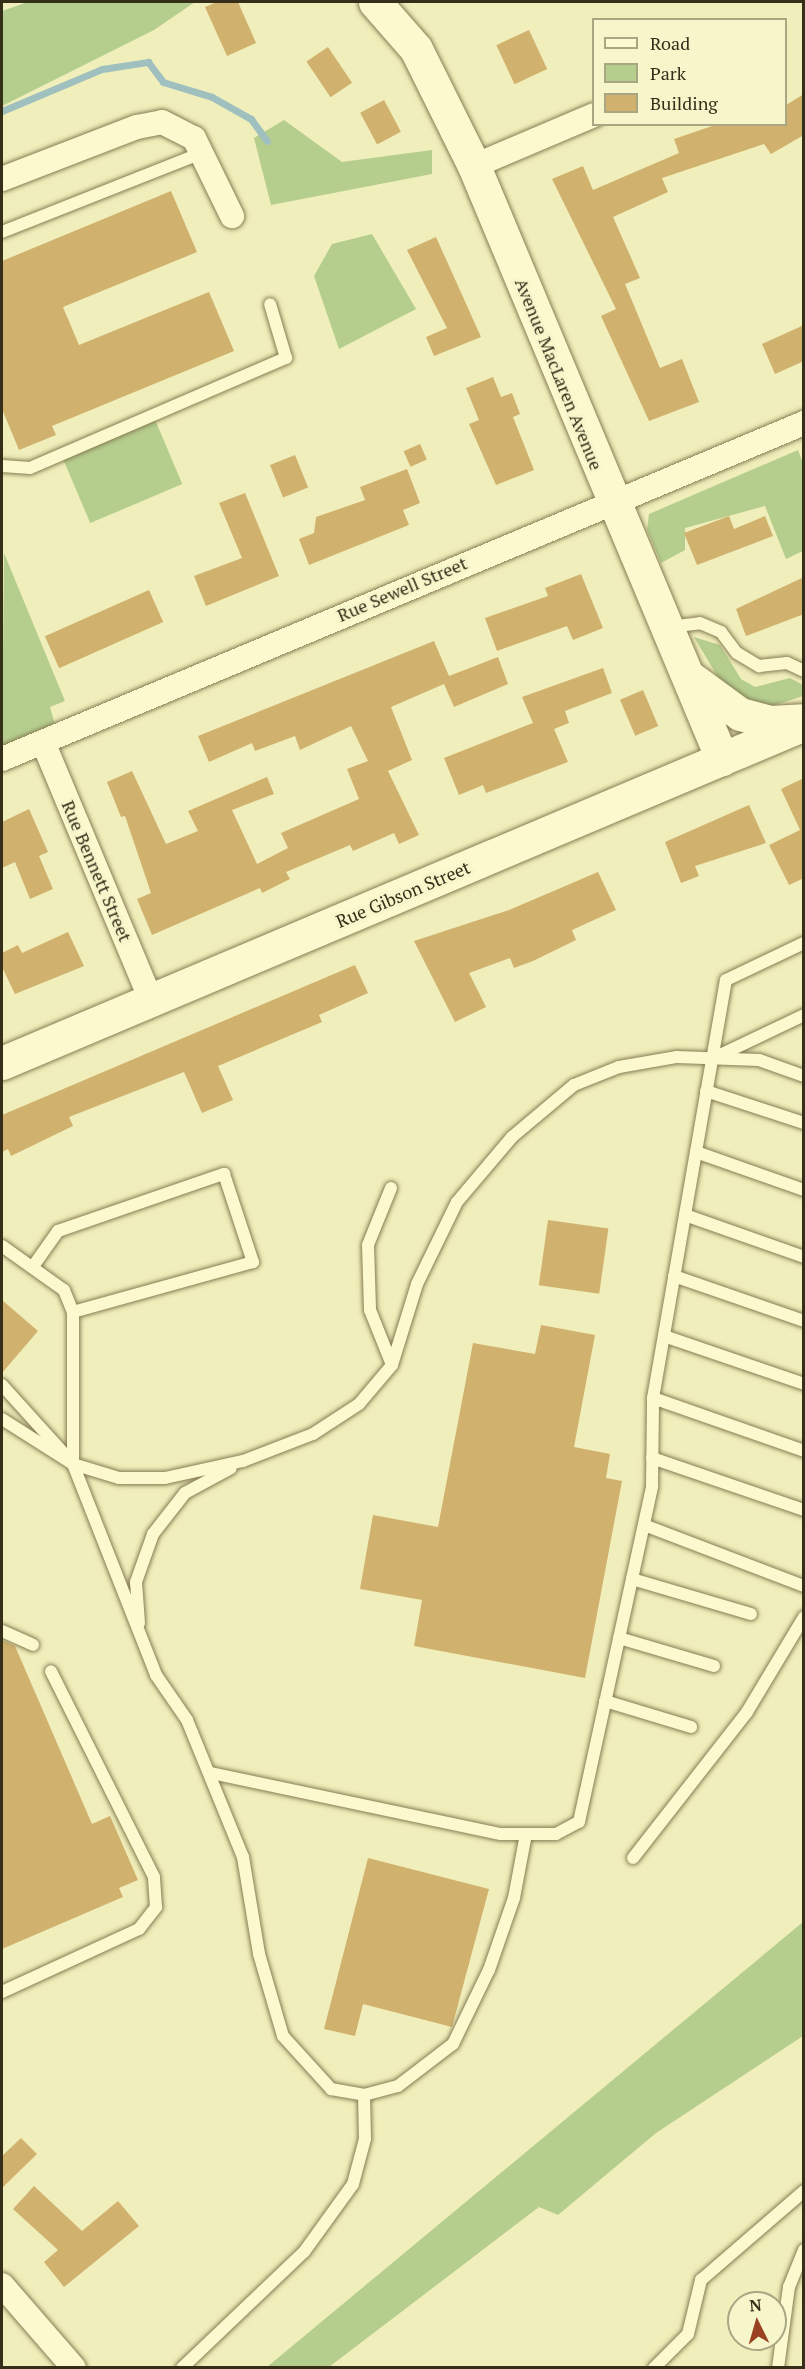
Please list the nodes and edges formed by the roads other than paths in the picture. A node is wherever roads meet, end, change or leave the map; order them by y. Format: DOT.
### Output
graph roads {
  1 [pos="375,2"];
  2 [pos="592,116"];
  3 [pos="202,153"];
  4 [pos="474,166"];
  5 [pos="2,179"];
  6 [pos="232,216"];
  7 [pos="2,232"];
  8 [pos="270,304"];
  9 [pos="804,423"];
  10 [pos="2,466"];
  11 [pos="610,501"];
  12 [pos="664,628"];
  13 [pos="680,669"];
  14 [pos="804,671"];
  15 [pos="804,722"];
  16 [pos="43,742"];
  17 [pos="2,759"];
  18 [pos="722,759"];
  19 [pos="804,943"];
  20 [pos="151,1000"];
  21 [pos="804,1015"];
  22 [pos="712,1058"];
  23 [pos="2,1063"];
  24 [pos="804,1076"];
  25 [pos="706,1091"];
  26 [pos="804,1123"];
  27 [pos="696,1152"];
  28 [pos="391,1188"];
  29 [pos="804,1190"];
  30 [pos="685,1215"];
  31 [pos="2,1246"];
  32 [pos="804,1257"];
  33 [pos="34,1265"];
  34 [pos="675,1276"];
  35 [pos="73,1312"];
  36 [pos="804,1321"];
  37 [pos="664,1336"];
  38 [pos="392,1365"];
  39 [pos="804,1384"];
  40 [pos="2,1385"];
  41 [pos="653,1398"];
  42 [pos="2,1419"];
  43 [pos="804,1451"];
  44 [pos="652,1458"];
  45 [pos="243,1461"];
  46 [pos="73,1464"];
  47 [pos="804,1510"];
  48 [pos="644,1525"];
  49 [pos="632,1579"];
  50 [pos="804,1586"];
  51 [pos="751,1614"];
  52 [pos="804,1617"];
  53 [pos="2,1631"];
  54 [pos="139,1633"];
  55 [pos="619,1638"];
  56 [pos="33,1645"];
  57 [pos="714,1666"];
  58 [pos="51,1671"];
  59 [pos="605,1701"];
  60 [pos="691,1727"];
  61 [pos="211,1773"];
  62 [pos="526,1834"];
  63 [pos="633,1858"];
  64 [pos="2,1992"];
  65 [pos="364,2095"];
  66 [pos="804,2191"];
  67 [pos="804,2250"];
  68 [pos="2,2285"];
  69 [pos="74,2367"];
  70 [pos="182,2367"];
  71 [pos="654,2367"];
  72 [pos="778,2367"];
  1 -- 4 [label="street, Avenue MacLaren Avenue"];
  2 -- 4 [label="street"];
  3 -- 5 [label="street"];
  3 -- 6 [label="street"];
  3 -- 7 [label="lane"];
  4 -- 11 [label="street, Avenue MacLaren Avenue"];
  8 -- 10 [label="lane"];
  9 -- 11 [label="street, Rue Sewell Street"];
  11 -- 12 [label="street, Avenue MacLaren Avenue"];
  11 -- 16 [label="street, Rue Sewell Street"];
  12 -- 13 [label="street, Avenue MacLaren Avenue"];
  12 -- 14 [label="lane"];
  13 -- 15 [label="street"];
  13 -- 18 [label="street, Avenue MacLaren Avenue"];
  15 -- 18 [label="street, Rue Gibson Street"];
  16 -- 17 [label="street, Rue Sewell Street"];
  16 -- 20 [label="street, Rue Bennett Street"];
  18 -- 20 [label="street, Rue Gibson Street"];
  19 -- 22 [label="lane"];
  20 -- 23 [label="street, Rue Gibson Street"];
  21 -- 22 [label="lane"];
  22 -- 24 [label="lane"];
  22 -- 25 [label="lane"];
  22 -- 38 [label="lane"];
  25 -- 26 [label="lane"];
  25 -- 27 [label="lane"];
  27 -- 29 [label="lane"];
  27 -- 30 [label="lane"];
  28 -- 38 [label="lane"];
  30 -- 32 [label="lane"];
  30 -- 34 [label="lane"];
  31 -- 33 [label="lane"];
  33 -- 35 [label="lane"];
  33 -- 35 [label="lane"];
  34 -- 36 [label="lane"];
  34 -- 37 [label="lane"];
  35 -- 46 [label="lane"];
  37 -- 39 [label="lane"];
  37 -- 41 [label="lane"];
  38 -- 45 [label="lane"];
  40 -- 46 [label="lane"];
  41 -- 43 [label="lane"];
  41 -- 44 [label="lane"];
  42 -- 46 [label="lane"];
  44 -- 47 [label="lane"];
  44 -- 48 [label="lane"];
  45 -- 46 [label="lane"];
  45 -- 54 [label="lane"];
  46 -- 54 [label="lane"];
  48 -- 49 [label="lane"];
  48 -- 50 [label="lane"];
  49 -- 51 [label="lane"];
  49 -- 55 [label="lane"];
  52 -- 63 [label="lane"];
  53 -- 56 [label="lane"];
  54 -- 61 [label="lane"];
  55 -- 57 [label="lane"];
  55 -- 59 [label="lane"];
  58 -- 64 [label="lane"];
  59 -- 60 [label="lane"];
  59 -- 62 [label="lane"];
  61 -- 62 [label="lane"];
  61 -- 65 [label="lane"];
  62 -- 65 [label="lane"];
  65 -- 70 [label="lane"];
  66 -- 71 [label="lane"];
  67 -- 72 [label="lane"];
  68 -- 69 [label="street"];
}
